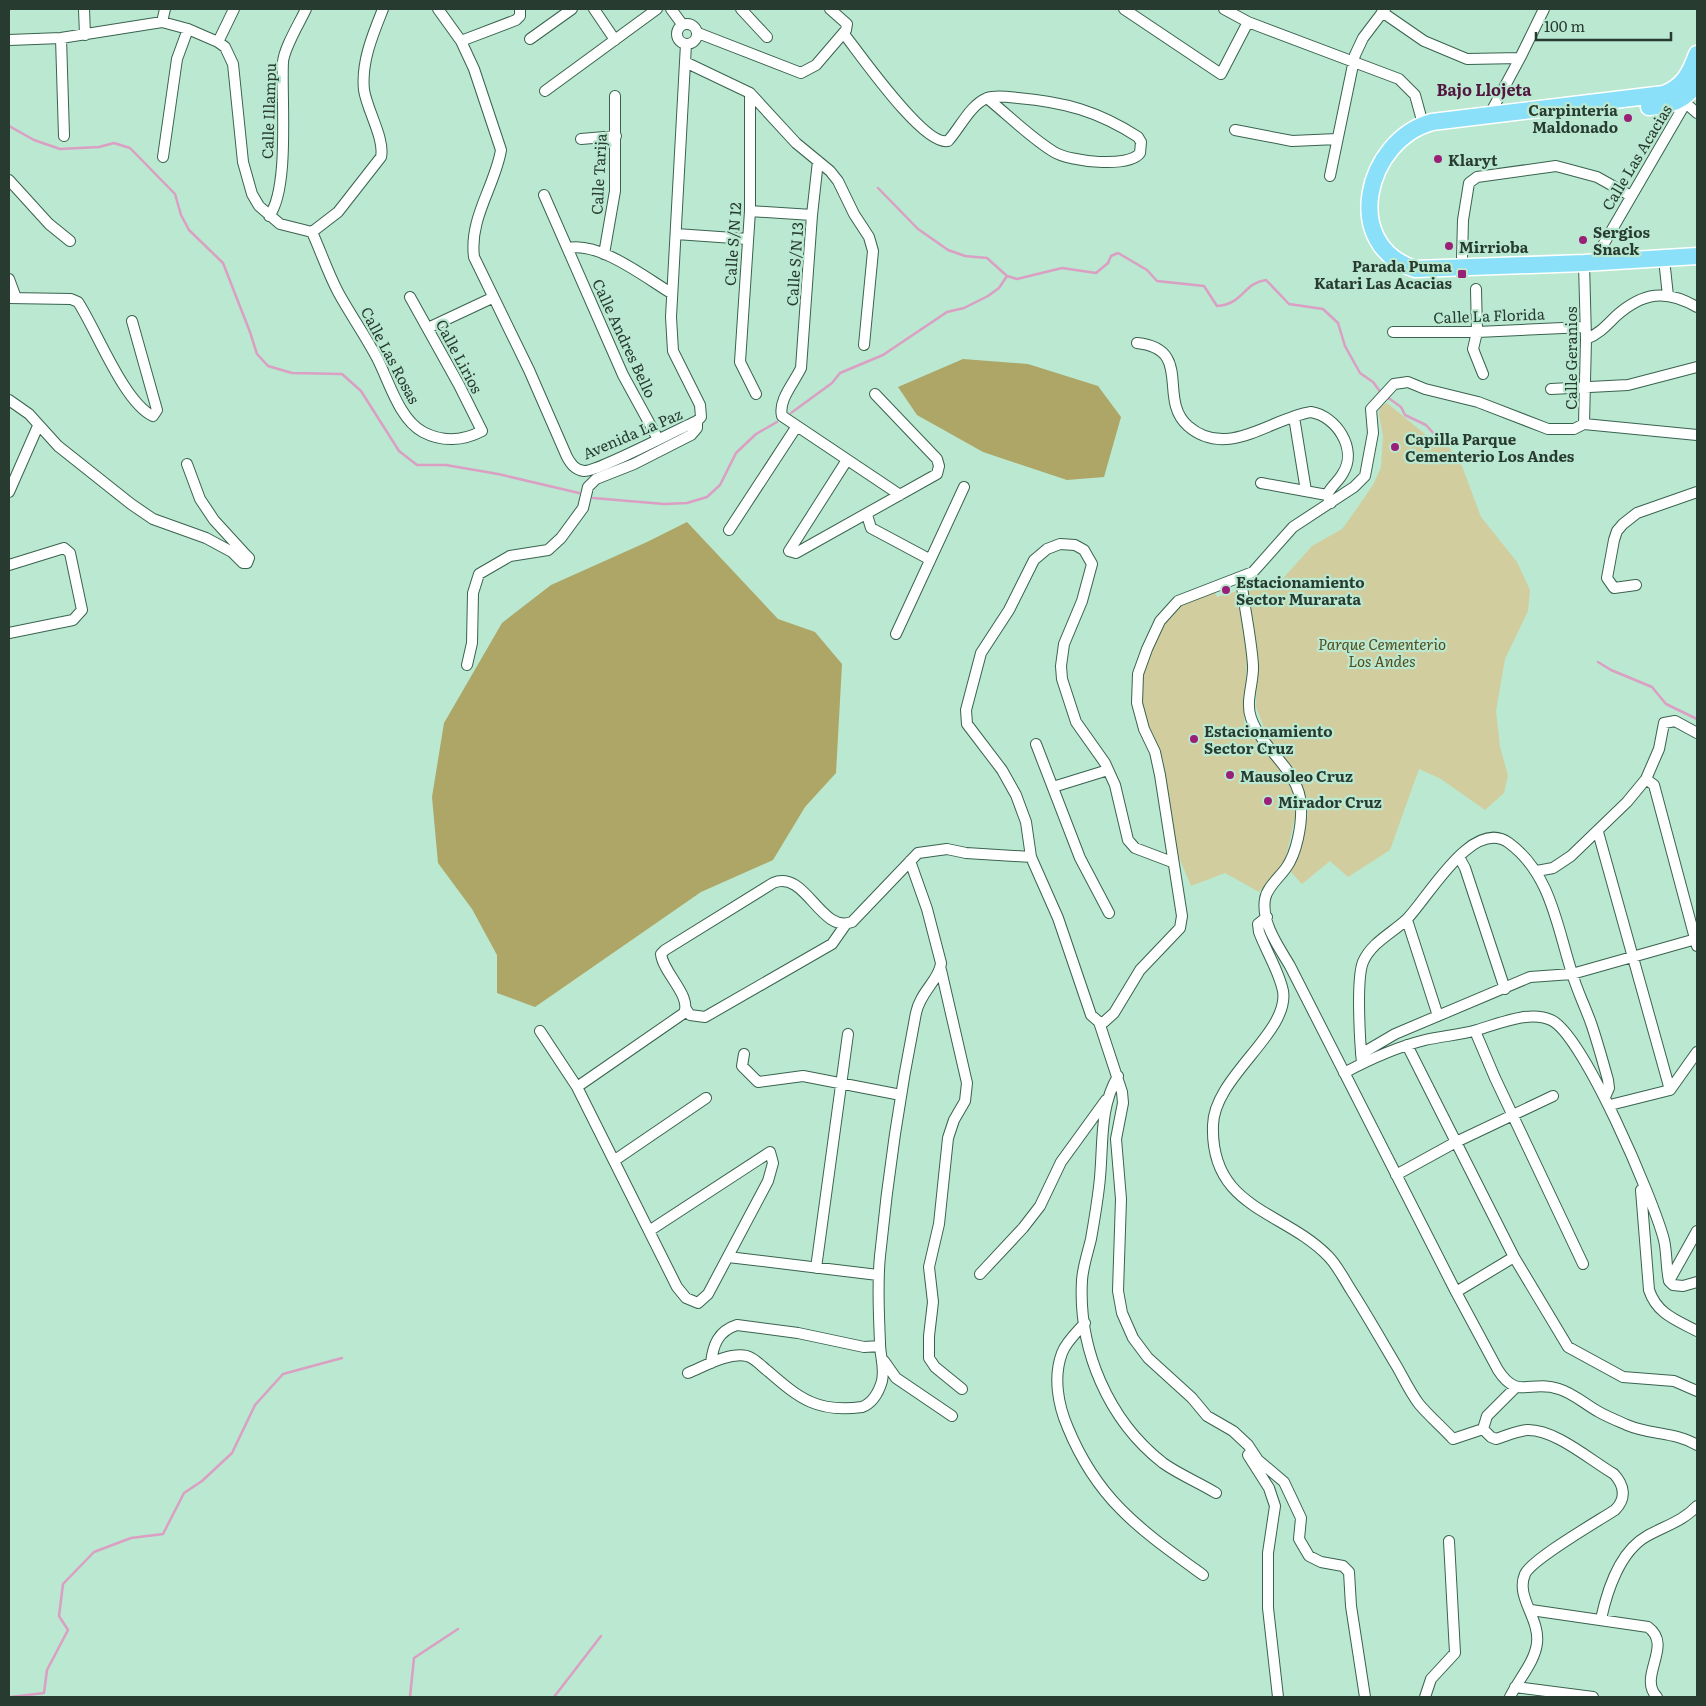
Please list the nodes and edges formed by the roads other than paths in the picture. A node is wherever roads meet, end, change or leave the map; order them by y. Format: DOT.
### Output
graph roads {
  1 [pos="84,9"];
  2 [pos="165,9"];
  3 [pos="234,9"];
  4 [pos="306,9"];
  5 [pos="383,9"];
  6 [pos="438,9"];
  7 [pos="520,9"];
  8 [pos="572,9"];
  9 [pos="594,9"];
  10 [pos="656,9"];
  11 [pos="671,9"];
  12 [pos="742,9"];
  13 [pos="830,9"];
  14 [pos="1124,9"];
  15 [pos="1224,9"];
  16 [pos="1544,9"];
  17 [pos="1384,10"];
  18 [pos="162,22"];
  19 [pos="1248,22"];
  20 [pos="682,24"];
  21 [pos="188,29"];
  22 [pos="845,29"];
  23 [pos="698,33"];
  24 [pos="84,35"];
  25 [pos="767,37"];
  26 [pos="61,38"];
  27 [pos="530,39"];
  28 [pos="9,40"];
  29 [pos="615,40"];
  30 [pos="461,41"];
  31 [pos="218,42"];
  32 [pos="686,44"];
  33 [pos="1697,54"];
  34 [pos="1520,58"];
  35 [pos="685,62"];
  36 [pos="1355,64"];
  37 [pos="1697,82"];
  38 [pos="545,91"];
  39 [pos="750,93"];
  40 [pos="615,96"];
  41 [pos="988,98"];
  42 [pos="1683,102"];
  43 [pos="1596,108"];
  44 [pos="1697,113"];
  45 [pos="1486,121"];
  46 [pos="1235,130"];
  47 [pos="1424,130"];
  48 [pos="64,136"];
  49 [pos="616,136"];
  50 [pos="581,139"];
  51 [pos="1337,139"];
  52 [pos="163,157"];
  53 [pos="818,161"];
  54 [pos="1330,176"];
  55 [pos="9,180"];
  56 [pos="544,195"];
  57 [pos="1631,196"];
  58 [pos="750,212"];
  59 [pos="812,215"];
  60 [pos="269,216"];
  61 [pos="312,232"];
  62 [pos="676,234"];
  63 [pos="748,239"];
  64 [pos="70,241"];
  65 [pos="1697,246"];
  66 [pos="568,248"];
  67 [pos="1664,253"];
  68 [pos="604,254"];
  69 [pos="1697,256"];
  70 [pos="1591,258"];
  71 [pos="1462,264"];
  72 [pos="9,280"];
  73 [pos="1476,289"];
  74 [pos="671,293"];
  75 [pos="1668,296"];
  76 [pos="410,297"];
  77 [pos="12,298"];
  78 [pos="492,298"];
  79 [pos="1697,307"];
  80 [pos="132,321"];
  81 [pos="1585,327"];
  82 [pos="428,328"];
  83 [pos="1393,332"];
  84 [pos="1477,332"];
  85 [pos="1586,339"];
  86 [pos="1137,343"];
  87 [pos="864,345"];
  88 [pos="1697,366"];
  89 [pos="1483,374"];
  90 [pos="1551,388"];
  91 [pos="1586,388"];
  92 [pos="756,394"];
  93 [pos="875,394"];
  94 [pos="9,400"];
  95 [pos="1294,417"];
  96 [pos="697,421"];
  97 [pos="1584,424"];
  98 [pos="38,426"];
  99 [pos="797,426"];
  100 [pos="482,432"];
  101 [pos="1697,435"];
  102 [pos="658,439"];
  103 [pos="847,460"];
  104 [pos="188,464"];
  105 [pos="1261,483"];
  106 [pos="964,487"];
  107 [pos="1306,491"];
  108 [pos="9,492"];
  109 [pos="1697,492"];
  110 [pos="900,495"];
  111 [pos="1329,499"];
  112 [pos="868,515"];
  113 [pos="729,530"];
  114 [pos="929,559"];
  115 [pos="9,565"];
  116 [pos="1241,578"];
  117 [pos="1636,584"];
  118 [pos="9,633"];
  119 [pos="896,634"];
  120 [pos="467,665"];
  121 [pos="1697,733"];
  122 [pos="1036,744"];
  123 [pos="1108,770"];
  124 [pos="1646,779"];
  125 [pos="1053,787"];
  126 [pos="1598,832"];
  127 [pos="1030,857"];
  128 [pos="1459,857"];
  129 [pos="910,861"];
  130 [pos="1172,862"];
  131 [pos="1536,870"];
  132 [pos="1109,913"];
  133 [pos="1266,917"];
  134 [pos="1407,920"];
  135 [pos="846,924"];
  136 [pos="1696,942"];
  137 [pos="1634,957"];
  138 [pos="941,970"];
  139 [pos="1572,974"];
  140 [pos="1505,988"];
  141 [pos="686,1009"];
  142 [pos="1438,1016"];
  143 [pos="1099,1022"];
  144 [pos="540,1031"];
  145 [pos="1475,1031"];
  146 [pos="848,1034"];
  147 [pos="1407,1045"];
  148 [pos="1697,1052"];
  149 [pos="744,1054"];
  150 [pos="1362,1058"];
  151 [pos="1344,1072"];
  152 [pos="1118,1076"];
  153 [pos="841,1084"];
  154 [pos="578,1087"];
  155 [pos="1670,1090"];
  156 [pos="901,1095"];
  157 [pos="1554,1096"];
  158 [pos="1108,1097"];
  159 [pos="706,1098"];
  160 [pos="1608,1101"];
  161 [pos="1512,1114"];
  162 [pos="1456,1142"];
  163 [pos="615,1160"];
  164 [pos="1396,1175"];
  165 [pos="1639,1177"];
  166 [pos="649,1231"];
  167 [pos="1697,1231"];
  168 [pos="728,1257"];
  169 [pos="1514,1258"];
  170 [pos="1583,1264"];
  171 [pos="816,1268"];
  172 [pos="980,1274"];
  173 [pos="878,1275"];
  174 [pos="1669,1281"];
  175 [pos="1695,1285"];
  176 [pos="1456,1292"];
  177 [pos="1085,1322"];
  178 [pos="1697,1330"];
  179 [pos="880,1346"];
  180 [pos="884,1360"];
  181 [pos="712,1363"];
  182 [pos="688,1373"];
  183 [pos="1515,1388"];
  184 [pos="962,1389"];
  185 [pos="1697,1391"];
  186 [pos="952,1416"];
  187 [pos="1483,1429"];
  188 [pos="1242,1440"];
  189 [pos="1697,1445"];
  190 [pos="1216,1493"];
  191 [pos="1697,1506"];
  192 [pos="1449,1541"];
  193 [pos="1202,1575"];
  194 [pos="1531,1610"];
  195 [pos="1600,1619"];
  196 [pos="1515,1687"];
  197 [pos="1278,1697"];
  198 [pos="1365,1697"];
  199 [pos="1424,1697"];
  200 [pos="1510,1697"];
  201 [pos="1593,1697"];
  202 [pos="1657,1697"];
  1 -- 24 [label="street"];
  2 -- 18 [label="street"];
  3 -- 31 [label="street"];
  4 -- 60 [label="street, Calle Illampu"];
  5 -- 61 [label="street"];
  6 -- 30 [label="street, Avenida La Paz"];
  7 -- 30 [label="street"];
  8 -- 27 [label="street"];
  9 -- 29 [label="street"];
  10 -- 29 [label="street"];
  11 -- 20 [label="street"];
  12 -- 25 [label="street"];
  13 -- 22 [label="street"];
  14 -- 19 [label="street"];
  15 -- 19 [label="street"];
  16 -- 34 [label="street"];
  17 -- 34 [label="street"];
  17 -- 36 [label="street"];
  18 -- 21 [label="street"];
  18 -- 24 [label="street"];
  19 -- 36 [label="street"];
  20 -- 23 [label="street"];
  20 -- 32 [label="street"];
  21 -- 31 [label="street"];
  21 -- 52 [label="street"];
  22 -- 23 [label="street"];
  22 -- 41 [label="street"];
  23 -- 32 [label="street"];
  24 -- 26 [label="street"];
  26 -- 28 [label="street"];
  26 -- 48 [label="street"];
  29 -- 38 [label="street"];
  30 -- 78 [label="street, Avenida La Paz"];
  31 -- 60 [label="street"];
  32 -- 35 [label="street, Avenida La Paz"];
  33 -- 43 [label="main road"];
  34 -- 45 [label="street"];
  35 -- 39 [label="street"];
  35 -- 62 [label="street, Avenida La Paz"];
  36 -- 47 [label="street"];
  36 -- 51 [label="street"];
  37 -- 42 [label="main road"];
  39 -- 53 [label="street"];
  39 -- 58 [label="street, Calle S/N 12"];
  40 -- 49 [label="street, Calle Tarija"];
  41 -- 41 [label="street"];
  42 -- 43 [label="main road"];
  42 -- 44 [label="street"];
  42 -- 57 [label="street, Calle Las Acacias"];
  43 -- 45 [label="main road"];
  45 -- 47 [label="main road"];
  46 -- 51 [label="street"];
  47 -- 71 [label="main road"];
  49 -- 50 [label="street"];
  49 -- 68 [label="street, Calle Tarija"];
  51 -- 54 [label="street"];
  53 -- 59 [label="street, Calle S/N 13"];
  53 -- 87 [label="street"];
  55 -- 64 [label="street"];
  56 -- 66 [label="street, Calle Andres Bello"];
  57 -- 70 [label="street, Calle Las Acacias"];
  57 -- 71 [label="street"];
  58 -- 59 [label="street"];
  58 -- 63 [label="street, Calle S/N 12"];
  59 -- 99 [label="street, Calle S/N 13"];
  60 -- 61 [label="street"];
  61 -- 100 [label="street, Calle Las Rosas"];
  62 -- 63 [label="street"];
  62 -- 74 [label="street, Avenida La Paz"];
  63 -- 92 [label="street, Calle S/N 12"];
  65 -- 67 [label="main road"];
  66 -- 68 [label="street"];
  66 -- 102 [label="street, Calle Andres Bello"];
  67 -- 69 [label="main road"];
  67 -- 70 [label="main road"];
  67 -- 75 [label="street"];
  68 -- 74 [label="street"];
  70 -- 71 [label="main road"];
  70 -- 81 [label="street, Calle Geranios"];
  72 -- 77 [label="street"];
  73 -- 84 [label="street"];
  74 -- 96 [label="street, Avenida La Paz"];
  75 -- 79 [label="street"];
  75 -- 85 [label="street"];
  76 -- 82 [label="street, Calle Lirios"];
  77 -- 80 [label="street"];
  78 -- 82 [label="street"];
  78 -- 102 [label="street, Avenida La Paz"];
  81 -- 84 [label="street, Calle La Florida"];
  81 -- 85 [label="street, Calle Geranios"];
  82 -- 100 [label="street, Calle Lirios"];
  83 -- 84 [label="street, Calle La Florida"];
  84 -- 89 [label="street"];
  85 -- 91 [label="street, Calle Geranios"];
  86 -- 95 [label="street"];
  88 -- 91 [label="street"];
  90 -- 91 [label="street"];
  91 -- 97 [label="street, Calle Geranios"];
  93 -- 110 [label="street"];
  94 -- 98 [label="street"];
  95 -- 107 [label="street"];
  95 -- 111 [label="street"];
  96 -- 102 [label="street, Avenida La Paz"];
  96 -- 120 [label="street"];
  97 -- 101 [label="street"];
  97 -- 111 [label="street, Calle Geranios"];
  98 -- 104 [label="street"];
  98 -- 108 [label="street"];
  99 -- 103 [label="street"];
  99 -- 113 [label="street"];
  103 -- 110 [label="street"];
  103 -- 112 [label="street"];
  105 -- 107 [label="street"];
  106 -- 114 [label="street"];
  107 -- 111 [label="street"];
  109 -- 117 [label="street"];
  110 -- 112 [label="street"];
  111 -- 116 [label="street"];
  112 -- 114 [label="street"];
  114 -- 119 [label="street"];
  115 -- 118 [label="street"];
  116 -- 130 [label="street"];
  116 -- 133 [label="street"];
  121 -- 124 [label="street"];
  122 -- 125 [label="street"];
  123 -- 125 [label="street"];
  123 -- 127 [label="street"];
  123 -- 130 [label="street"];
  124 -- 126 [label="street"];
  124 -- 136 [label="street"];
  125 -- 132 [label="street"];
  126 -- 131 [label="street"];
  126 -- 137 [label="street"];
  127 -- 129 [label="street"];
  127 -- 143 [label="street"];
  128 -- 131 [label="street"];
  128 -- 134 [label="street"];
  128 -- 140 [label="street"];
  129 -- 135 [label="street"];
  129 -- 138 [label="street"];
  130 -- 143 [label="street"];
  131 -- 139 [label="street"];
  133 -- 151 [label="street"];
  133 -- 187 [label="street"];
  134 -- 142 [label="street"];
  134 -- 150 [label="street"];
  135 -- 141 [label="street"];
  135 -- 141 [label="street"];
  136 -- 137 [label="street"];
  137 -- 139 [label="street"];
  137 -- 155 [label="street"];
  138 -- 156 [label="street"];
  138 -- 184 [label="street"];
  139 -- 140 [label="street"];
  139 -- 160 [label="street"];
  140 -- 142 [label="street"];
  141 -- 154 [label="street"];
  142 -- 150 [label="street"];
  143 -- 152 [label="street"];
  144 -- 154 [label="street"];
  145 -- 147 [label="street"];
  145 -- 160 [label="street"];
  145 -- 161 [label="street"];
  146 -- 153 [label="street"];
  147 -- 150 [label="street"];
  147 -- 162 [label="street"];
  148 -- 155 [label="street"];
  149 -- 153 [label="street"];
  150 -- 151 [label="street"];
  151 -- 164 [label="street"];
  152 -- 158 [label="street"];
  152 -- 188 [label="street"];
  153 -- 156 [label="street"];
  153 -- 171 [label="street"];
  154 -- 163 [label="street"];
  155 -- 160 [label="street"];
  156 -- 173 [label="street"];
  157 -- 161 [label="street"];
  158 -- 172 [label="street"];
  158 -- 177 [label="street"];
  159 -- 163 [label="street"];
  160 -- 165 [label="street"];
  161 -- 162 [label="street"];
  161 -- 170 [label="street"];
  162 -- 164 [label="street"];
  162 -- 169 [label="street"];
  163 -- 166 [label="street"];
  164 -- 176 [label="street"];
  165 -- 174 [label="street"];
  165 -- 178 [label="street"];
  166 -- 168 [label="street"];
  166 -- 168 [label="street"];
  167 -- 174 [label="street"];
  168 -- 171 [label="street"];
  169 -- 176 [label="street"];
  169 -- 185 [label="street"];
  171 -- 173 [label="street"];
  173 -- 179 [label="street"];
  174 -- 175 [label="street"];
  176 -- 183 [label="street"];
  177 -- 190 [label="street"];
  177 -- 193 [label="street"];
  179 -- 180 [label="street"];
  179 -- 181 [label="street"];
  180 -- 181 [label="street"];
  180 -- 186 [label="street"];
  181 -- 182 [label="street"];
  183 -- 187 [label="street"];
  183 -- 189 [label="street"];
  187 -- 194 [label="street"];
  188 -- 197 [label="street"];
  188 -- 198 [label="street"];
  191 -- 195 [label="street"];
  192 -- 199 [label="street"];
  194 -- 195 [label="street"];
  194 -- 196 [label="street"];
  195 -- 202 [label="street"];
  196 -- 200 [label="street"];
  196 -- 201 [label="street"];
}
